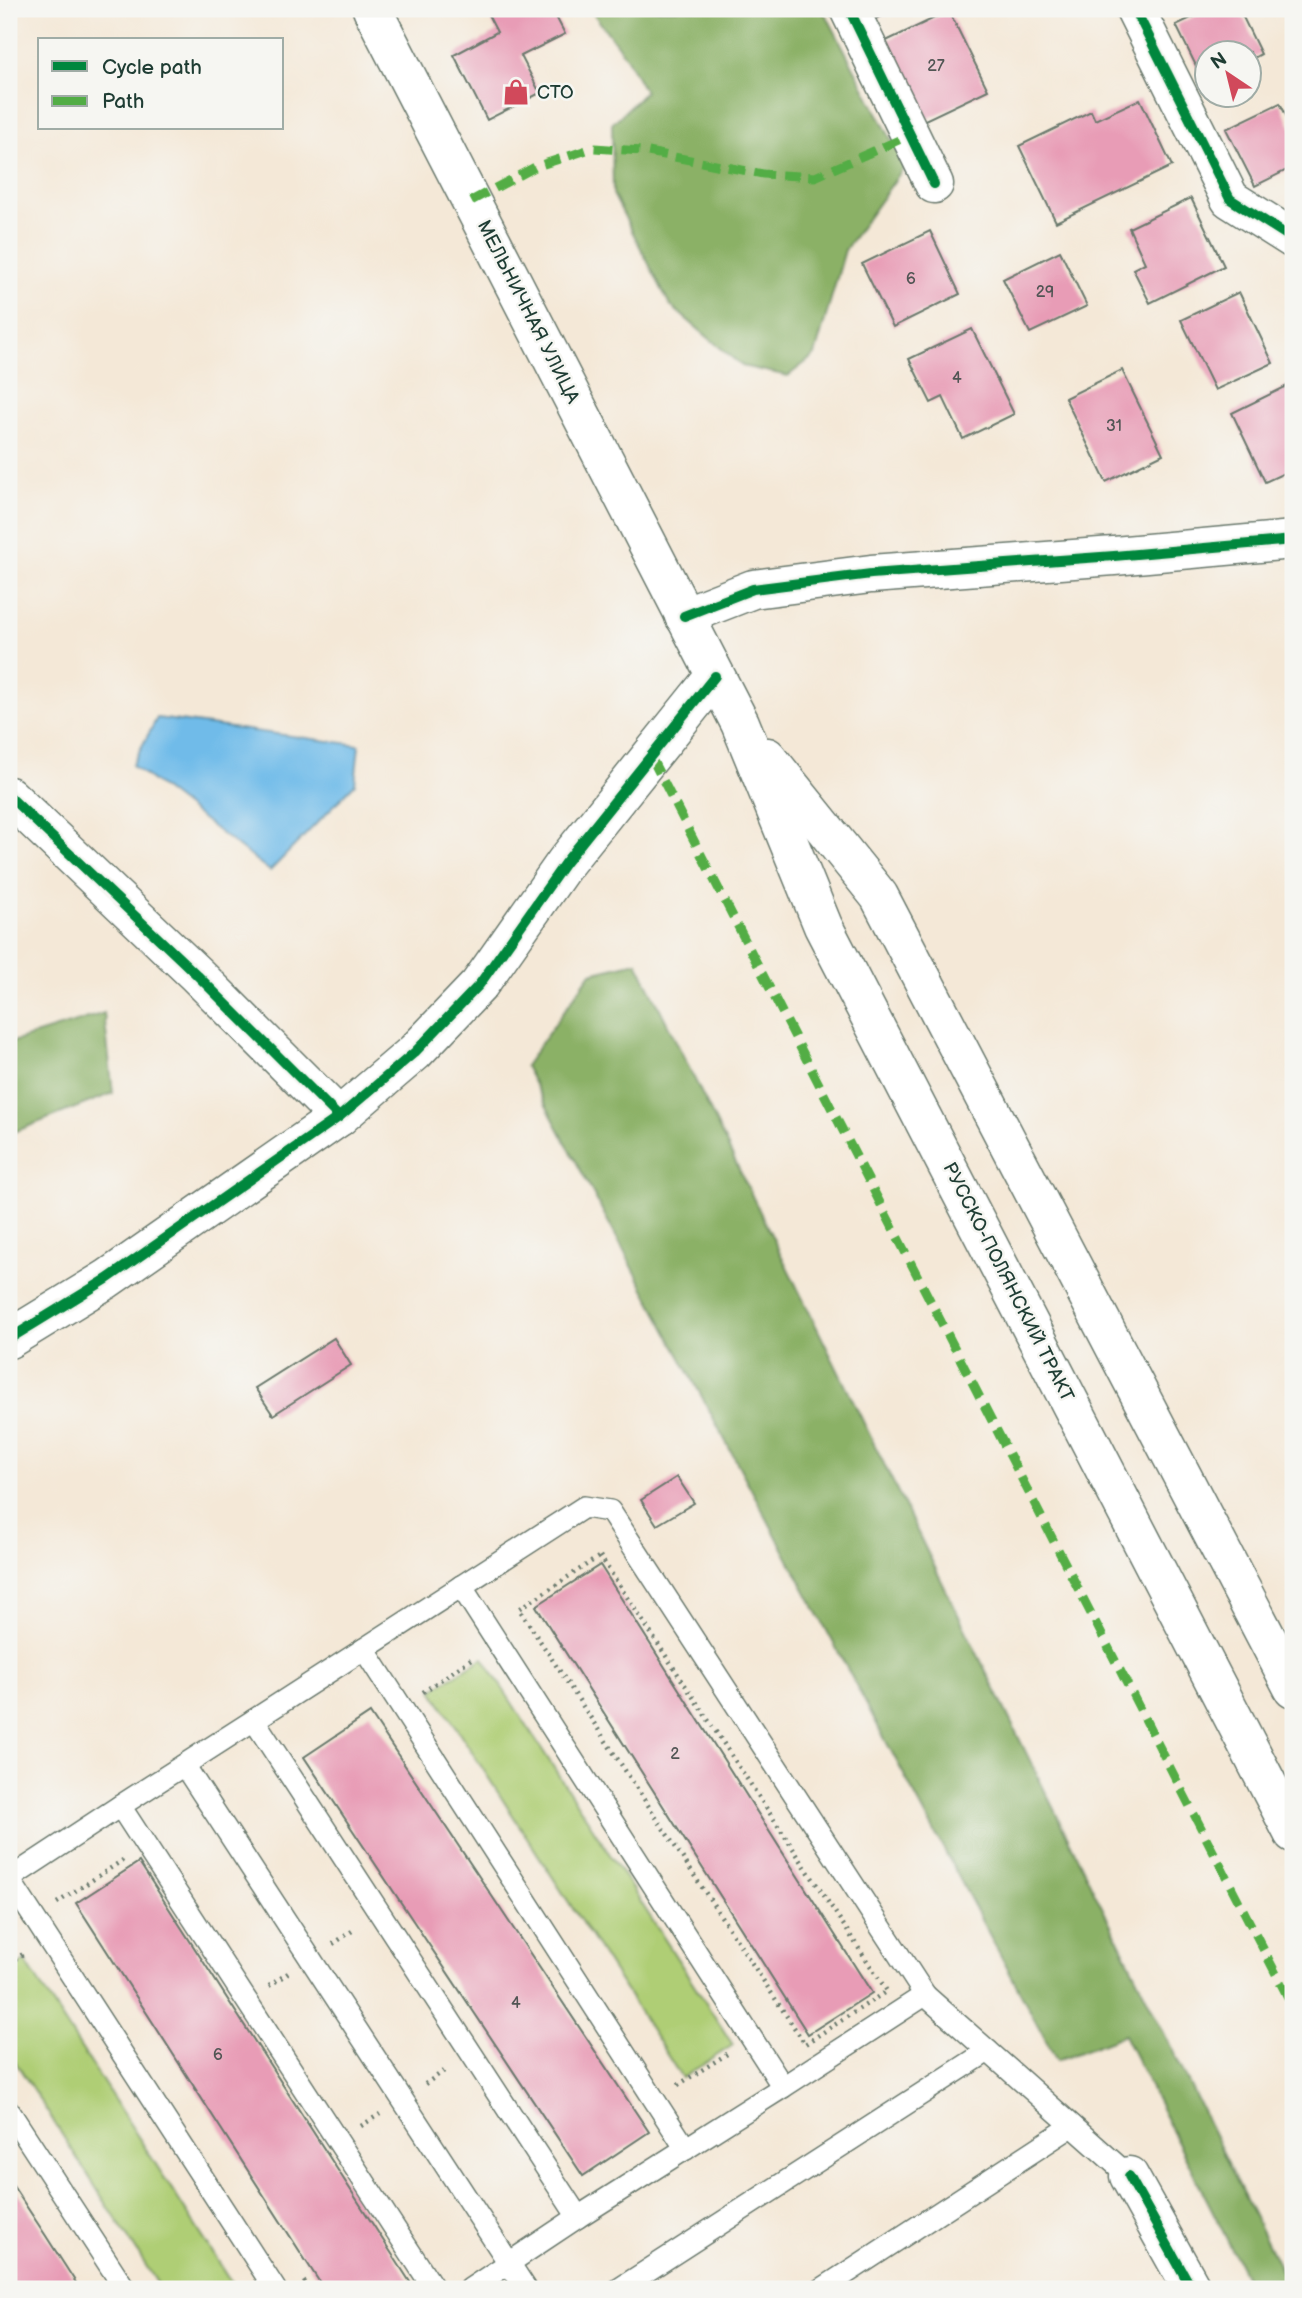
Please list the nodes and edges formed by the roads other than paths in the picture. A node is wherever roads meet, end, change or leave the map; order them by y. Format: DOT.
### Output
graph roads {
  1 [pos="372,9"];
  2 [pos="849,9"];
  3 [pos="1135,9"];
  4 [pos="934,184"];
  5 [pos="1293,239"];
  6 [pos="1293,540"];
  7 [pos="684,616"];
  8 [pos="715,676"];
  9 [pos="740,723"];
  10 [pos="9,796"];
  11 [pos="339,1117"];
  12 [pos="9,1339"];
  13 [pos="461,1586"];
  14 [pos="364,1648"];
  15 [pos="1293,1688"];
  16 [pos="254,1720"];
  17 [pos="184,1765"];
  18 [pos="120,1806"];
  19 [pos="1293,1833"];
  20 [pos="925,1995"];
  21 [pos="988,2051"];
  22 [pos="783,2087"];
  23 [pos="9,2111"];
  24 [pos="1072,2126"];
  25 [pos="686,2149"];
  26 [pos="1129,2176"];
  27 [pos="578,2217"];
  28 [pos="509,2264"];
  29 [pos="124,2289"];
  30 [pos="275,2289"];
  31 [pos="434,2289"];
  32 [pos="470,2289"];
  33 [pos="526,2289"];
  34 [pos="619,2289"];
  35 [pos="822,2289"];
  36 [pos="1192,2289"];
  1 -- 7 [label="main road, МЕЛЬНИЧНАЯ УЛИЦА"];
  2 -- 4 [label="main road"];
  3 -- 5 [label="main road"];
  6 -- 7 [label="main road"];
  7 -- 8 [label="main road, РУССКО-ПОЛЯНСКИЙ ТРАКТ"];
  8 -- 9 [label="main road, РУССКО-ПОЛЯНСКИЙ ТРАКТ"];
  8 -- 11 [label="main road"];
  9 -- 15 [label="main road, РУССКО-ПОЛЯНСКИЙ ТРАКТ"];
  9 -- 19 [label="main road, РУССКО-ПОЛЯНСКИЙ ТРАКТ"];
  10 -- 11 [label="main road"];
  11 -- 12 [label="main road"];
  13 -- 14 [label="lane"];
  13 -- 20 [label="lane"];
  13 -- 22 [label="lane"];
  14 -- 16 [label="lane"];
  14 -- 25 [label="lane"];
  16 -- 17 [label="lane"];
  16 -- 27 [label="lane"];
  17 -- 18 [label="lane"];
  17 -- 28 [label="lane"];
  18 -- 30 [label="lane"];
  18 -- 31 [label="lane"];
  20 -- 21 [label="lane"];
  20 -- 22 [label="lane"];
  21 -- 24 [label="lane"];
  21 -- 34 [label="lane"];
  22 -- 25 [label="lane"];
  23 -- 29 [label="lane"];
  24 -- 26 [label="lane"];
  24 -- 35 [label="lane"];
  25 -- 27 [label="lane"];
  26 -- 36 [label="main road"];
  27 -- 28 [label="lane"];
  28 -- 32 [label="lane"];
  28 -- 33 [label="lane"];
}
